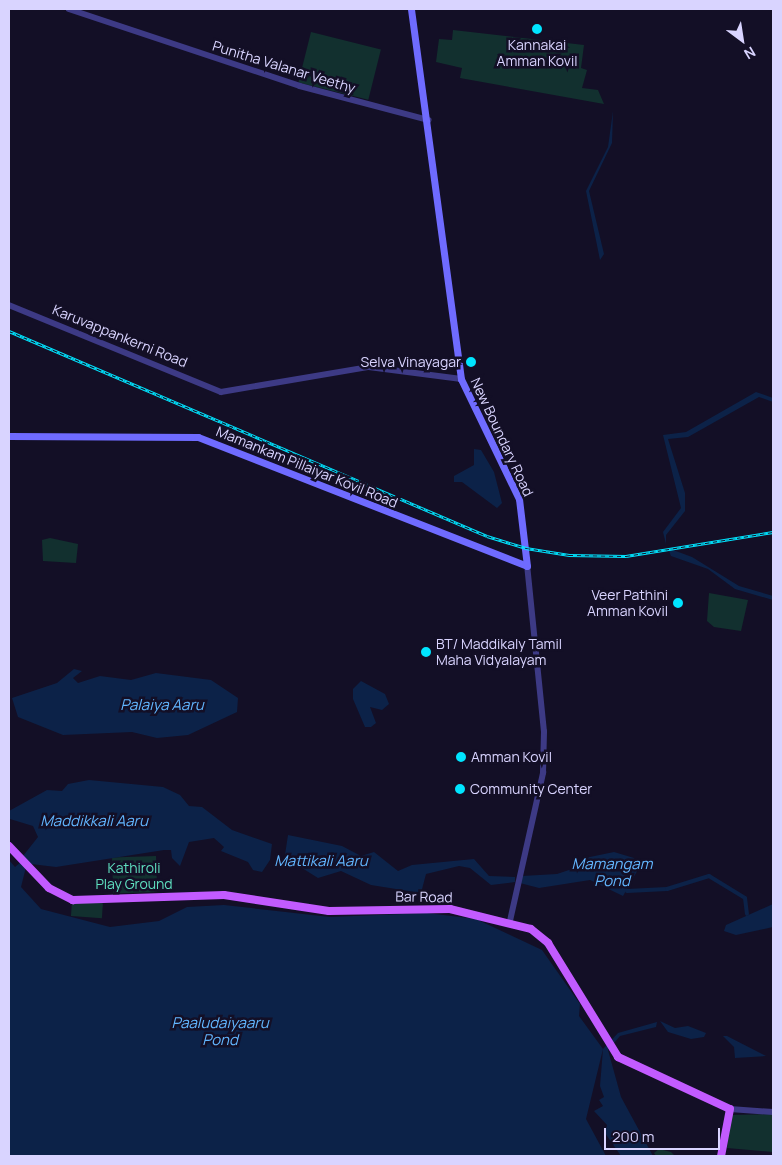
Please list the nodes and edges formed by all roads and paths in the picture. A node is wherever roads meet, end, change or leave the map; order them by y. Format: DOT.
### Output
graph roads {
  1 [pos="69,9"];
  2 [pos="411,9"];
  3 [pos="429,120"];
  4 [pos="9,305"];
  5 [pos="461,379"];
  6 [pos="9,436"];
  7 [pos="527,566"];
  8 [pos="9,846"];
  9 [pos="510,921"];
  10 [pos="730,1109"];
  11 [pos="773,1112"];
  12 [pos="721,1156"];
  1 -- 3 [label="street, Punitha Valanar Veethy"];
  2 -- 3 [label="main road, New Boundary Road"];
  3 -- 5 [label="main road, New Boundary Road"];
  4 -- 5 [label="street, Karuvappankerni Road"];
  5 -- 7 [label="main road, New Boundary Road"];
  6 -- 7 [label="main road, Mamankam Pillaiyar Kovil Road"];
  7 -- 9 [label="street, New Boundary Road"];
  8 -- 9 [label="main road, Bar Road"];
  9 -- 10 [label="main road, Bar Road"];
  10 -- 11 [label="street"];
  10 -- 12 [label="main road"];
}
